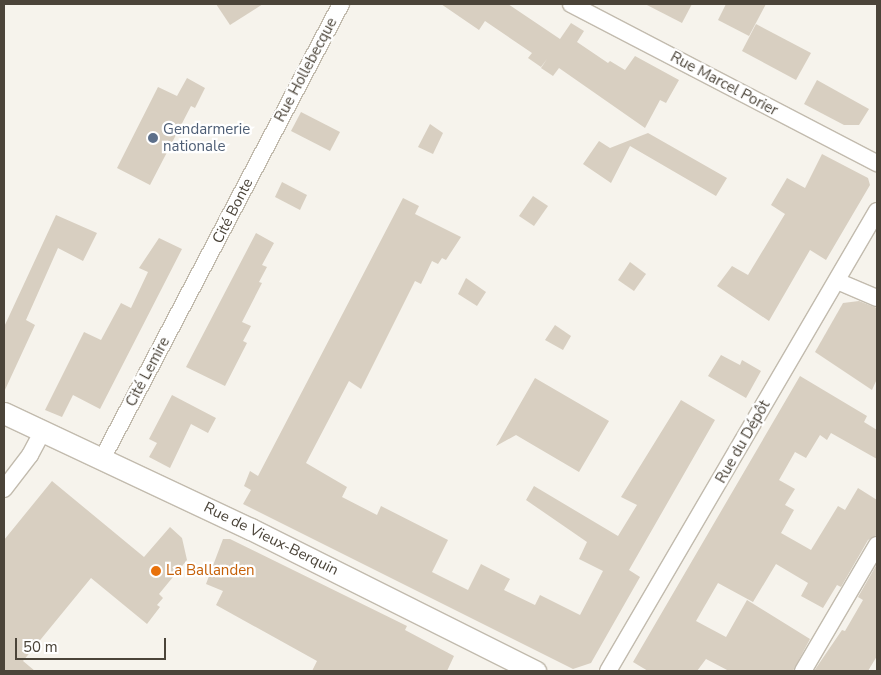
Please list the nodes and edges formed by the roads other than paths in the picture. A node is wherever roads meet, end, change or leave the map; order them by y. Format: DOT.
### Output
graph roads {
  1 [pos="341,4"];
  2 [pos="571,4"];
  3 [pos="271,137"];
  4 [pos="877,163"];
  5 [pos="877,211"];
  6 [pos="837,281"];
  7 [pos="194,285"];
  8 [pos="877,298"];
  9 [pos="4,413"];
  10 [pos="43,431"];
  11 [pos="102,458"];
  12 [pos="4,489"];
  13 [pos="877,546"];
  14 [pos="535,671"];
  15 [pos="608,671"];
  16 [pos="803,671"];
  1 -- 3 [label="street, Rue Hollebecque"];
  2 -- 4 [label="street, Rue Marcel Porier"];
  3 -- 7 [label="street, Cité Bonte"];
  5 -- 6 [label="street, Rue du Dépôt"];
  6 -- 8 [label="street"];
  6 -- 15 [label="street, Rue du Dépôt"];
  7 -- 11 [label="street, Cité Lemire"];
  9 -- 10 [label="street, Rue de Vieux-Berquin"];
  10 -- 11 [label="street, Rue de Vieux-Berquin"];
  10 -- 12 [label="street"];
  11 -- 14 [label="street, Rue de Vieux-Berquin"];
  13 -- 16 [label="street"];
}
